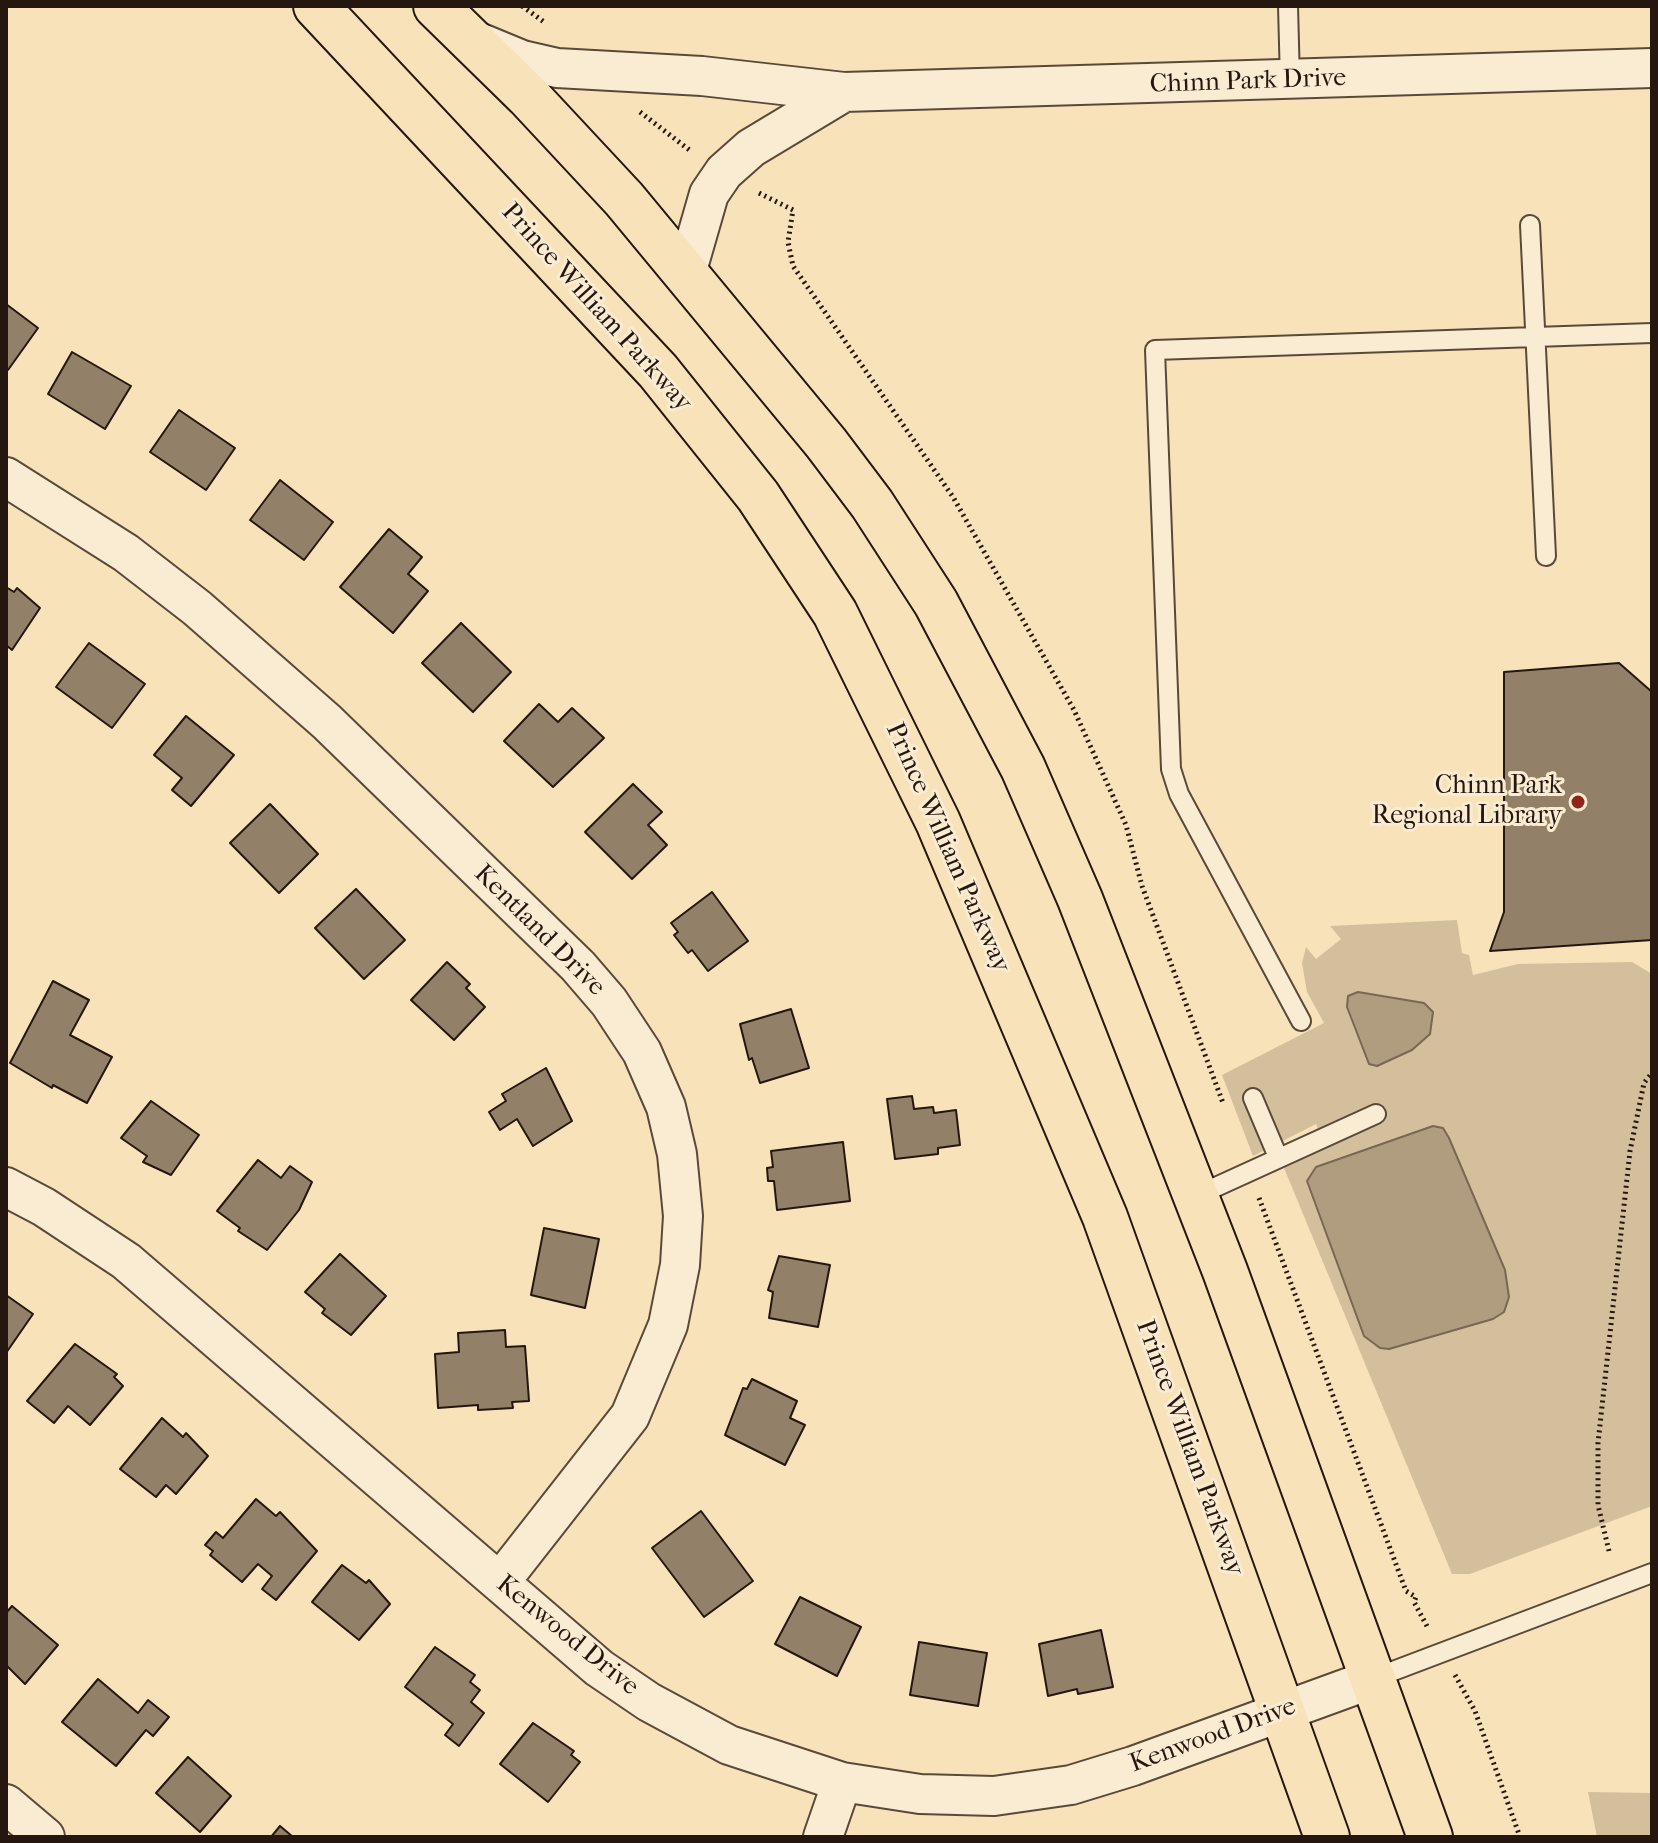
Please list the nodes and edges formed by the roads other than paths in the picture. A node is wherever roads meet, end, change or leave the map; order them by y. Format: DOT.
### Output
graph roads {
  1 [pos="316,6"];
  2 [pos="436,6"];
  3 [pos="1288,6"];
  4 [pos="467,36"];
  5 [pos="1652,68"];
  6 [pos="1290,81"];
  7 [pos="844,92"];
  8 [pos="1530,225"];
  9 [pos="686,274"];
  10 [pos="1652,333"];
  11 [pos="1536,337"];
  12 [pos="6,477"];
  13 [pos="1546,556"];
  14 [pos="1301,1021"];
  15 [pos="1253,1098"];
  16 [pos="1376,1114"];
  17 [pos="1278,1157"];
  18 [pos="6,1187"];
  19 [pos="1196,1196"];
  20 [pos="1652,1573"];
  21 [pos="500,1582"];
  22 [pos="1372,1679"];
  23 [pos="1283,1709"];
  24 [pos="842,1782"];
  25 [pos="6,1804"];
  26 [pos="45,1837"];
  27 [pos="823,1837"];
  28 [pos="1327,1837"];
  29 [pos="1430,1837"];
  1 -- 23 [label="highway, Prince William Parkway"];
  2 -- 4 [label="highway"];
  3 -- 6 [label="lane"];
  4 -- 7 [label="street, Chinn Park Drive"];
  4 -- 9 [label="highway"];
  5 -- 6 [label="street, Chinn Park Drive"];
  6 -- 7 [label="street, Chinn Park Drive"];
  7 -- 9 [label="street, Chinn Park Drive"];
  8 -- 11 [label="lane"];
  9 -- 19 [label="highway"];
  10 -- 11 [label="lane"];
  11 -- 13 [label="lane"];
  11 -- 14 [label="lane"];
  12 -- 21 [label="street, Kentland Drive"];
  15 -- 17 [label="lane"];
  16 -- 17 [label="lane"];
  17 -- 19 [label="lane"];
  18 -- 21 [label="street, Kenwood Drive"];
  19 -- 22 [label="highway"];
  20 -- 22 [label="lane"];
  21 -- 24 [label="street, Kenwood Drive"];
  22 -- 23 [label="street, Kenwood Drive"];
  22 -- 29 [label="highway"];
  23 -- 24 [label="street, Kenwood Drive"];
  23 -- 28 [label="highway, Prince William Parkway"];
  24 -- 27 [label="street"];
  25 -- 26 [label="street"];
}
